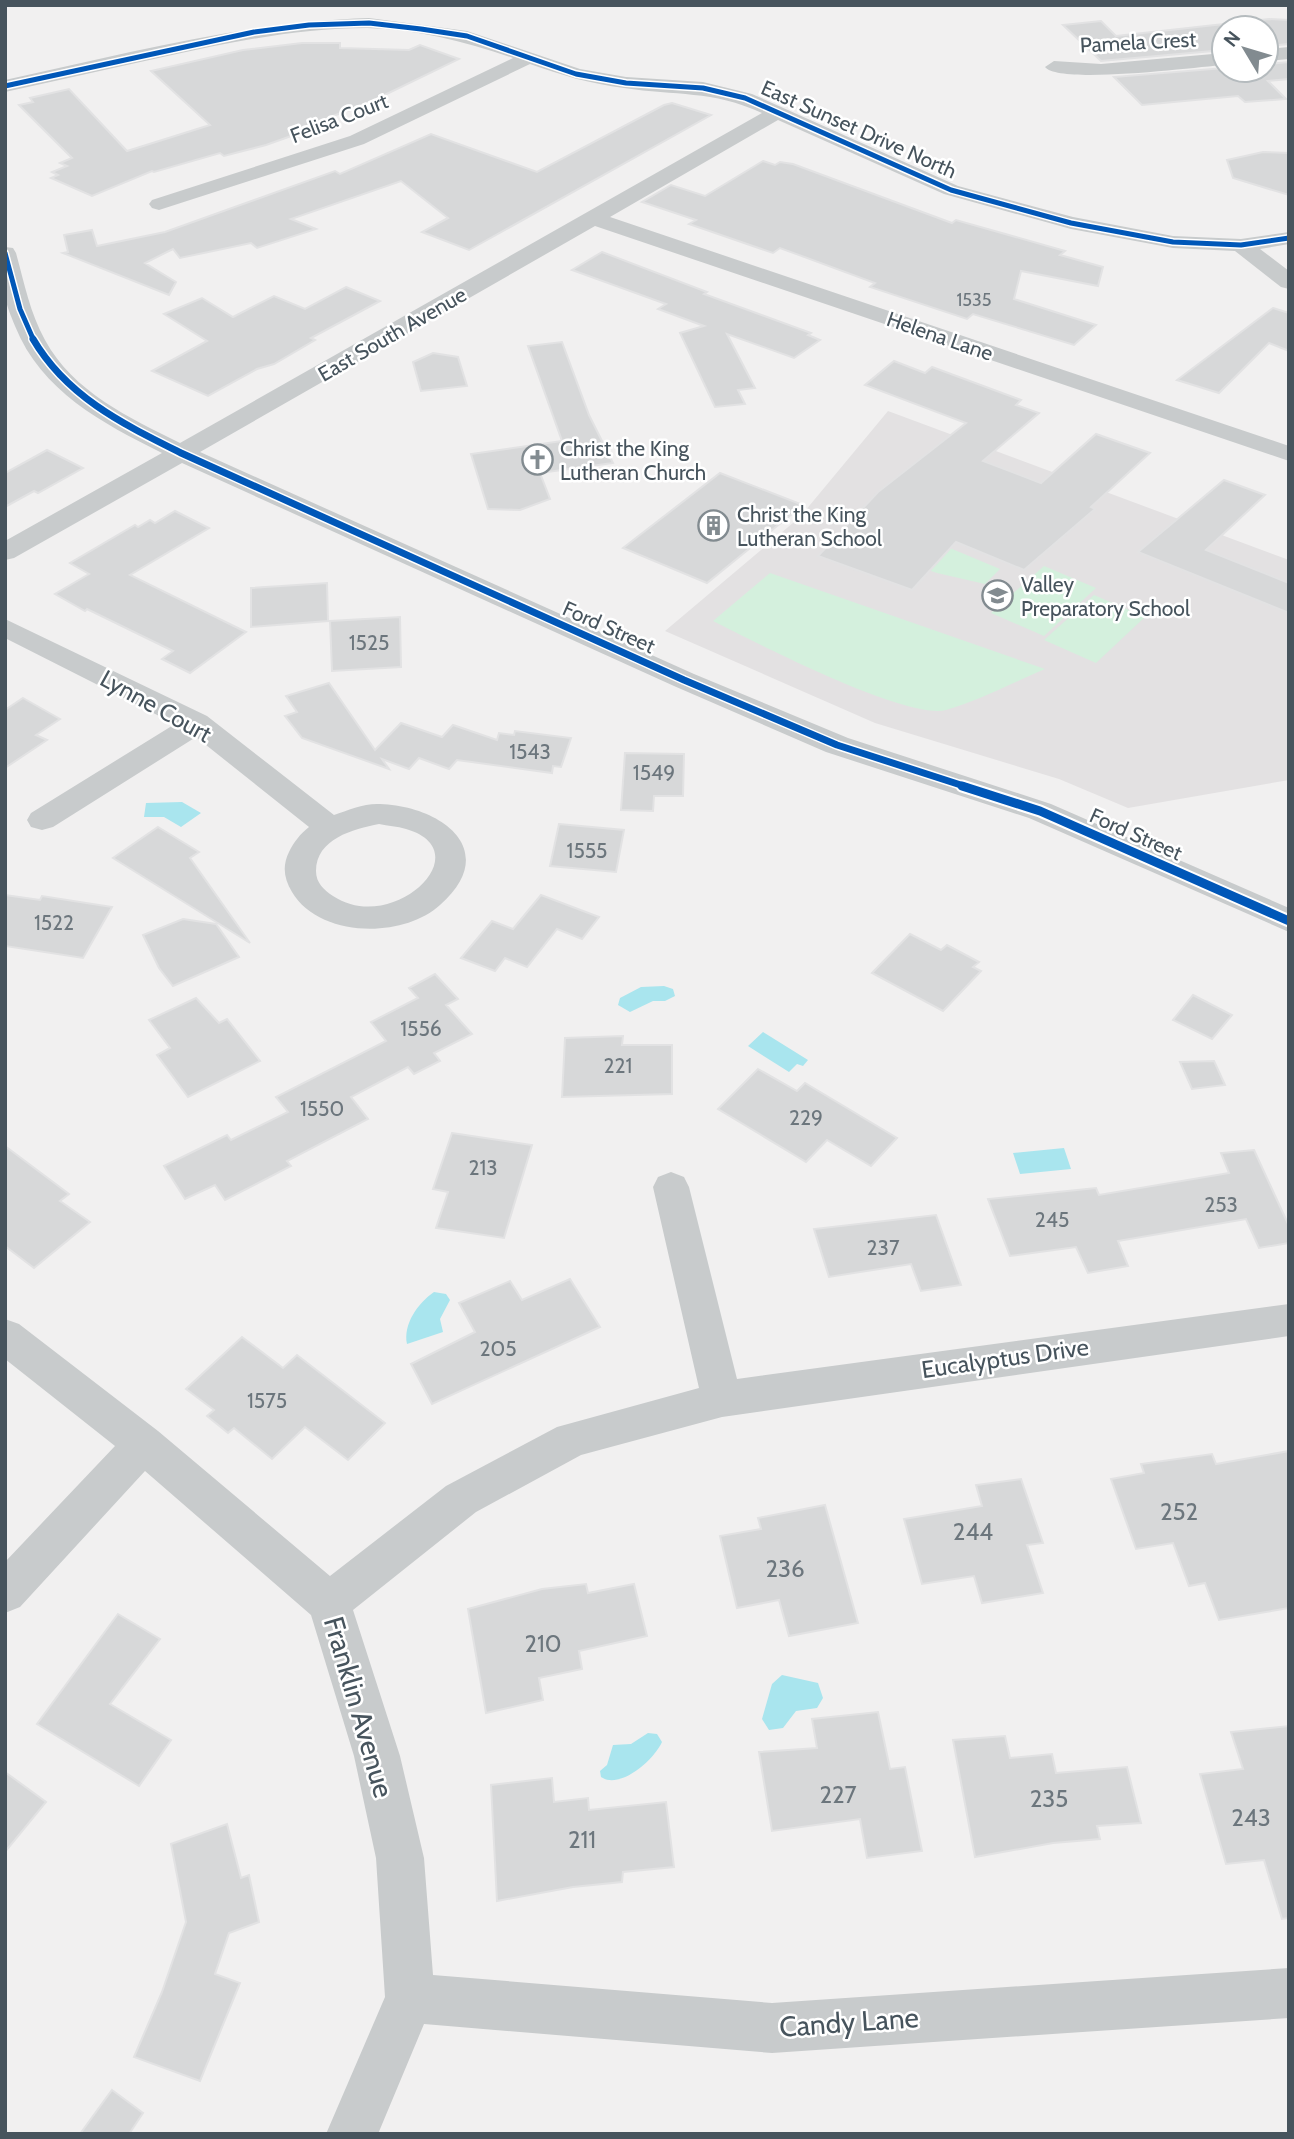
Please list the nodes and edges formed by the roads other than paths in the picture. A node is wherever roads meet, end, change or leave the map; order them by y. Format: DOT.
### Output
graph roads {
  1 [pos="528,58"];
  2 [pos="1210,60"];
  3 [pos="1054,67"];
  4 [pos="5,86"];
  5 [pos="777,112"];
  6 [pos="159,204"];
  7 [pos="592,218"];
  8 [pos="1289,238"];
  9 [pos="1241,245"];
  10 [pos="5,253"];
  11 [pos="1289,282"];
  12 [pos="181,453"];
  13 [pos="1289,454"];
  14 [pos="5,552"];
  15 [pos="5,627"];
  16 [pos="197,723"];
  17 [pos="42,820"];
  18 [pos="330,828"];
  19 [pos="1289,921"];
  20 [pos="671,1187"];
  21 [pos="1289,1320"];
  22 [pos="5,1336"];
  23 [pos="722,1399"];
  24 [pos="143,1444"];
  25 [pos="5,1592"];
  26 [pos="329,1603"];
  27 [pos="1289,1993"];
  28 [pos="410,1998"];
  29 [pos="352,2134"];
  1 -- 4 [label="street, East Sunset Drive North"];
  1 -- 5 [label="street, East Sunset Drive North"];
  1 -- 6 [label="street, Felisa Court"];
  2 -- 3 [label="street, Pamela Crest"];
  5 -- 7 [label="street, East South Avenue"];
  5 -- 9 [label="street, East Sunset Drive North"];
  7 -- 12 [label="street, East South Avenue"];
  7 -- 13 [label="street, Helena Lane"];
  8 -- 9 [label="street, East Sunset Drive North"];
  9 -- 11 [label="street"];
  10 -- 12 [label="street, Ford Street"];
  12 -- 14 [label="street, East South Avenue"];
  12 -- 19 [label="street, Ford Street"];
  15 -- 16 [label="street, Lynne Court"];
  16 -- 17 [label="street"];
  16 -- 18 [label="street, Lynne Court"];
  18 -- 18 [label="street"];
  20 -- 23 [label="street"];
  21 -- 23 [label="street, Eucalyptus Drive"];
  22 -- 24 [label="street, Franklin Avenue"];
  23 -- 26 [label="street, Eucalyptus Drive"];
  24 -- 25 [label="street"];
  24 -- 26 [label="street, Franklin Avenue"];
  26 -- 28 [label="street, Franklin Avenue"];
  27 -- 28 [label="street, Candy Lane"];
  28 -- 29 [label="street, Franklin Avenue"];
}
